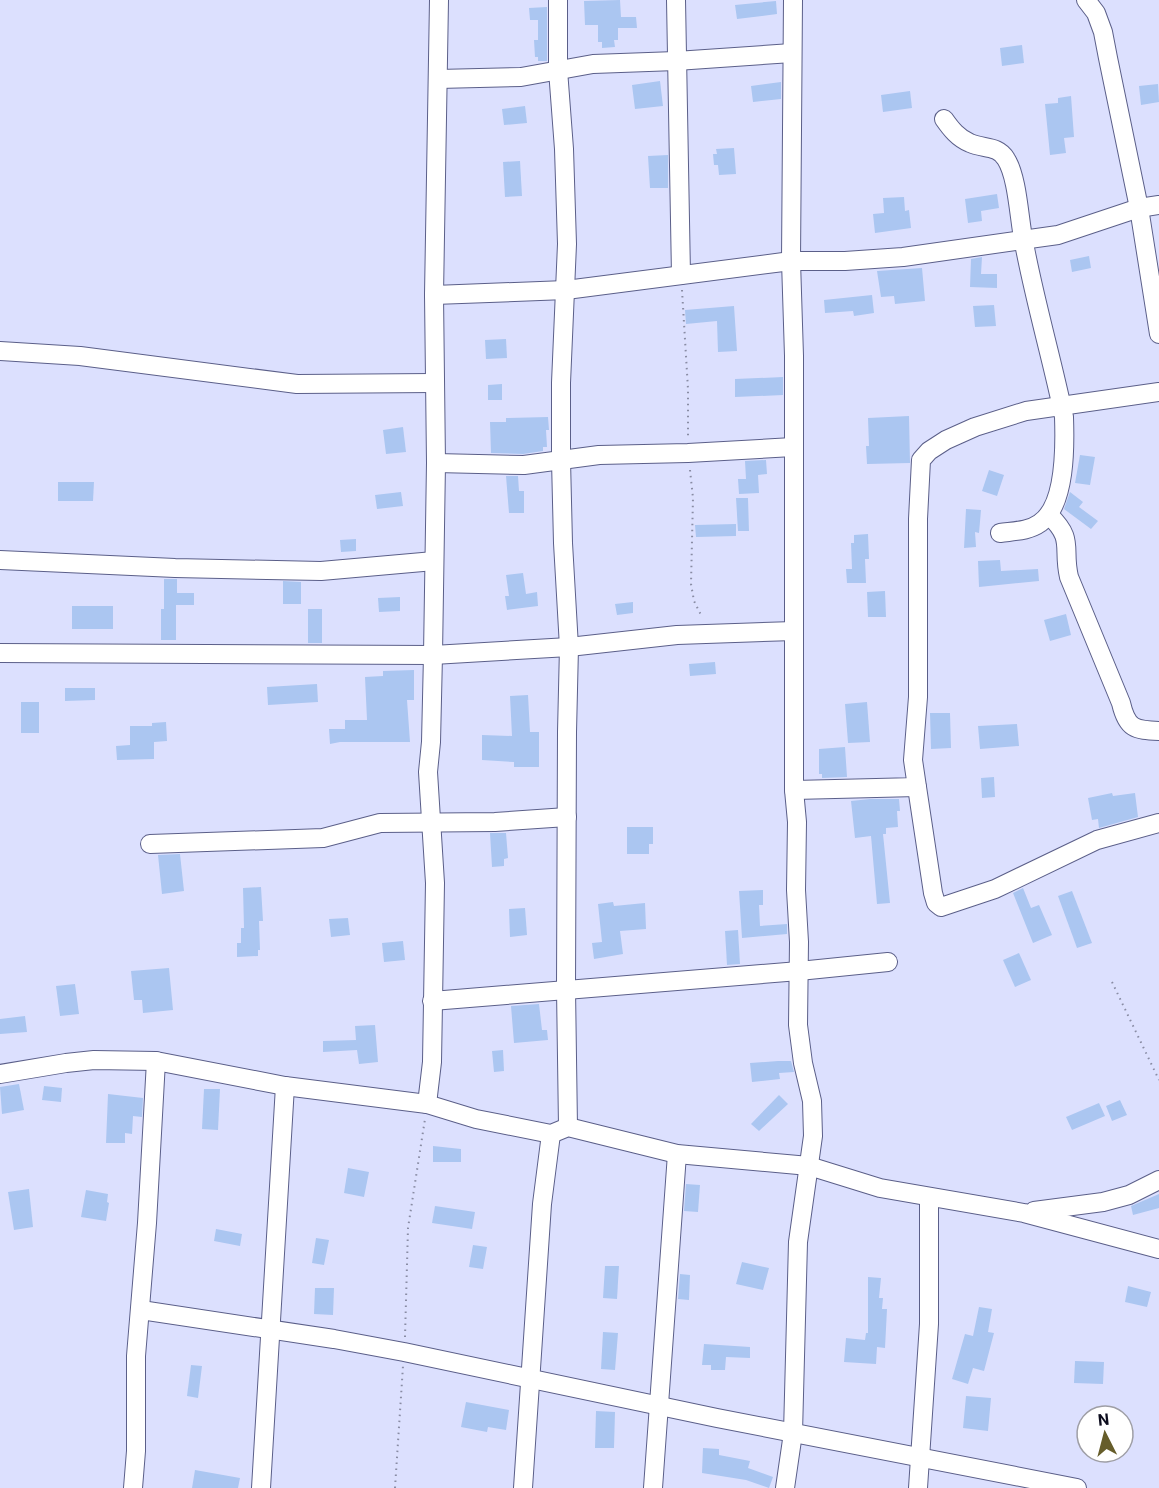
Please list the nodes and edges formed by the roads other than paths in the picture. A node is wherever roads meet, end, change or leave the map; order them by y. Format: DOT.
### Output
graph roads {
  1 [pos="439,0"];
  2 [pos="558,0"];
  3 [pos="676,0"];
  4 [pos="793,0"];
  5 [pos="1089,0"];
  6 [pos="792,53"];
  7 [pos="676,62"];
  8 [pos="558,70"];
  9 [pos="438,80"];
  10 [pos="944,119"];
  11 [pos="1159,205"];
  12 [pos="1139,208"];
  13 [pos="1023,241"];
  14 [pos="791,261"];
  15 [pos="681,275"];
  16 [pos="566,290"];
  17 [pos="434,295"];
  18 [pos="1159,334"];
  19 [pos="0,351"];
  20 [pos="434,383"];
  21 [pos="1159,392"];
  22 [pos="1062,405"];
  23 [pos="793,447"];
  24 [pos="561,460"];
  25 [pos="436,463"];
  26 [pos="1049,515"];
  27 [pos="1000,533"];
  28 [pos="0,560"];
  29 [pos="434,561"];
  30 [pos="794,631"];
  31 [pos="569,647"];
  32 [pos="0,653"];
  33 [pos="433,655"];
  34 [pos="1159,731"];
  35 [pos="917,787"];
  36 [pos="794,790"];
  37 [pos="567,817"];
  38 [pos="433,823"];
  39 [pos="1159,823"];
  40 [pos="150,844"];
  41 [pos="888,962"];
  42 [pos="799,971"];
  43 [pos="566,989"];
  44 [pos="432,1000"];
  45 [pos="156,1061"];
  46 [pos="0,1074"];
  47 [pos="285,1086"];
  48 [pos="427,1104"];
  49 [pos="568,1127"];
  50 [pos="551,1134"];
  51 [pos="678,1154"];
  52 [pos="809,1166"];
  53 [pos="1159,1180"];
  54 [pos="929,1197"];
  55 [pos="1066,1215"];
  56 [pos="1159,1249"];
  57 [pos="141,1310"];
  58 [pos="269,1330"];
  59 [pos="530,1380"];
  60 [pos="658,1405"];
  61 [pos="793,1433"];
  62 [pos="922,1459"];
  63 [pos="1050,1485"];
  64 [pos="133,1488"];
  65 [pos="261,1488"];
  66 [pos="523,1488"];
  67 [pos="653,1488"];
  68 [pos="786,1488"];
  69 [pos="918,1488"];
  70 [pos="1077,1488"];
  1 -- 9 [label="street"];
  2 -- 8 [label="street"];
  3 -- 7 [label="street"];
  4 -- 6 [label="street"];
  5 -- 12 [label="street"];
  6 -- 7 [label="street"];
  6 -- 14 [label="street"];
  7 -- 8 [label="street"];
  7 -- 15 [label="street"];
  8 -- 9 [label="street"];
  8 -- 16 [label="street"];
  9 -- 17 [label="street"];
  10 -- 13 [label="street"];
  11 -- 12 [label="street"];
  12 -- 13 [label="street"];
  12 -- 18 [label="street"];
  13 -- 14 [label="street"];
  13 -- 22 [label="street"];
  14 -- 15 [label="street"];
  14 -- 23 [label="street"];
  15 -- 16 [label="street"];
  16 -- 17 [label="street"];
  16 -- 24 [label="street"];
  17 -- 20 [label="street"];
  19 -- 20 [label="street"];
  20 -- 25 [label="street"];
  21 -- 22 [label="street"];
  22 -- 26 [label="street"];
  22 -- 35 [label="street"];
  23 -- 24 [label="street"];
  23 -- 30 [label="street"];
  24 -- 25 [label="street"];
  24 -- 31 [label="street"];
  25 -- 29 [label="street"];
  26 -- 27 [label="street"];
  26 -- 34 [label="street"];
  28 -- 29 [label="street"];
  29 -- 33 [label="street"];
  30 -- 31 [label="street"];
  30 -- 36 [label="street"];
  31 -- 33 [label="street"];
  31 -- 37 [label="street"];
  32 -- 33 [label="street"];
  33 -- 38 [label="street"];
  35 -- 36 [label="street"];
  35 -- 39 [label="street"];
  36 -- 42 [label="street"];
  37 -- 38 [label="street"];
  37 -- 43 [label="street"];
  38 -- 40 [label="street"];
  38 -- 44 [label="street"];
  41 -- 42 [label="street"];
  42 -- 43 [label="street"];
  42 -- 52 [label="street"];
  43 -- 44 [label="street"];
  43 -- 49 [label="street"];
  44 -- 48 [label="street"];
  45 -- 46 [label="street"];
  45 -- 47 [label="street"];
  45 -- 57 [label="street"];
  47 -- 48 [label="street"];
  47 -- 58 [label="street"];
  48 -- 50 [label="street"];
  49 -- 50 [label="street"];
  49 -- 51 [label="street"];
  50 -- 59 [label="street"];
  51 -- 52 [label="street"];
  51 -- 60 [label="street"];
  52 -- 54 [label="street"];
  52 -- 61 [label="street"];
  53 -- 55 [label="street"];
  54 -- 55 [label="street"];
  54 -- 62 [label="street"];
  55 -- 56 [label="street"];
  57 -- 58 [label="street"];
  57 -- 64 [label="street"];
  58 -- 59 [label="street"];
  58 -- 65 [label="street"];
  59 -- 60 [label="street"];
  59 -- 66 [label="street"];
  60 -- 61 [label="street"];
  60 -- 67 [label="street"];
  61 -- 62 [label="street"];
  61 -- 68 [label="street"];
  62 -- 63 [label="street"];
  62 -- 69 [label="street"];
  63 -- 70 [label="street"];
}
